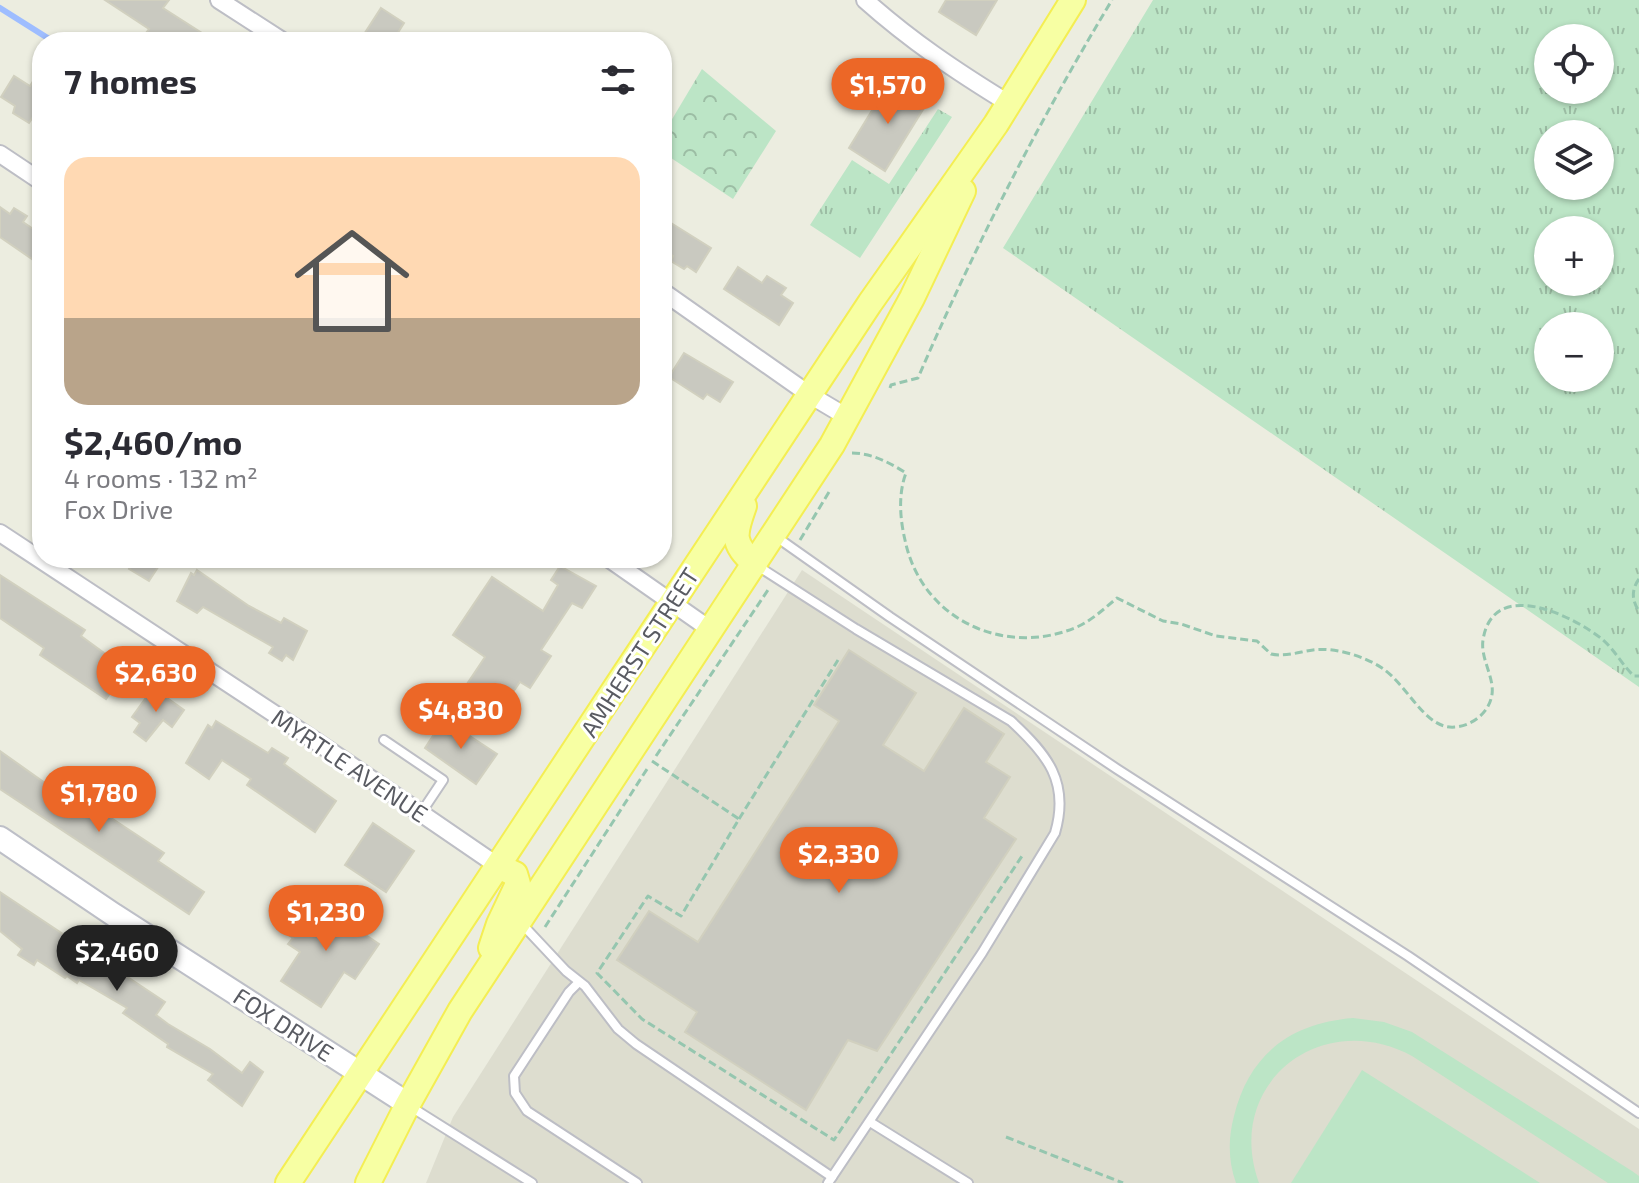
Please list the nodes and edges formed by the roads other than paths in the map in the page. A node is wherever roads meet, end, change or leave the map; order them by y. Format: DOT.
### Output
graph roads {
  1 [pos="219,0"];
  2 [pos="865,0"];
  3 [pos="1073,0"];
  4 [pos="269,32"];
  5 [pos="1002,114"];
  6 [pos="0,154"];
  7 [pos="32,175"];
  8 [pos="672,298"];
  9 [pos="810,395"];
  10 [pos="847,417"];
  11 [pos="755,477"];
  12 [pos="0,533"];
  13 [pos="774,536"];
  14 [pos="32,554"];
  15 [pos="755,564"];
  16 [pos="53,568"];
  17 [pos="634,568"];
  18 [pos="672,602"];
  19 [pos="711,630"];
  20 [pos="384,740"];
  21 [pos="421,813"];
  22 [pos="0,838"];
  23 [pos="498,866"];
  24 [pos="520,921"];
  25 [pos="483,978"];
  26 [pos="579,982"];
  27 [pos="359,1073"];
  28 [pos="408,1104"];
  29 [pos="1639,1113"];
  30 [pos="870,1122"];
  31 [pos="830,1180"];
  32 [pos="288,1183"];
  33 [pos="368,1183"];
  34 [pos="532,1183"];
  35 [pos="637,1183"];
  36 [pos="968,1183"];
  1 -- 4 [label="street"];
  2 -- 5 [label="street"];
  3 -- 5 [label="main road, AMHERST STREET"];
  5 -- 9 [label="main road, AMHERST STREET"];
  5 -- 10 [label="main road, AMHERST STREET"];
  6 -- 7 [label="street"];
  8 -- 9 [label="street"];
  9 -- 10 [label="street"];
  9 -- 11 [label="main road, AMHERST STREET"];
  10 -- 13 [label="main road, AMHERST STREET"];
  11 -- 15 [label="main road"];
  11 -- 18 [label="main road, AMHERST STREET"];
  12 -- 14 [label="street, MYRTLE AVENUE"];
  13 -- 15 [label="main road, AMHERST STREET"];
  13 -- 29 [label="lane"];
  15 -- 19 [label="main road, AMHERST STREET"];
  15 -- 30 [label="lane"];
  16 -- 21 [label="street, MYRTLE AVENUE"];
  17 -- 18 [label="street"];
  18 -- 19 [label="street"];
  18 -- 23 [label="main road, AMHERST STREET"];
  19 -- 24 [label="main road, AMHERST STREET"];
  20 -- 21 [label="lane"];
  21 -- 23 [label="street, MYRTLE AVENUE"];
  22 -- 27 [label="main road, FOX DRIVE"];
  23 -- 25 [label="main road"];
  23 -- 27 [label="main road, AMHERST STREET"];
  24 -- 25 [label="main road, AMHERST STREET"];
  24 -- 26 [label="lane"];
  25 -- 28 [label="main road, AMHERST STREET"];
  26 -- 31 [label="lane"];
  26 -- 35 [label="lane"];
  27 -- 28 [label="main road, FOX DRIVE"];
  27 -- 32 [label="main road, AMHERST STREET"];
  28 -- 33 [label="main road, AMHERST STREET"];
  28 -- 34 [label="lane"];
  30 -- 31 [label="lane"];
  30 -- 36 [label="lane"];
}
